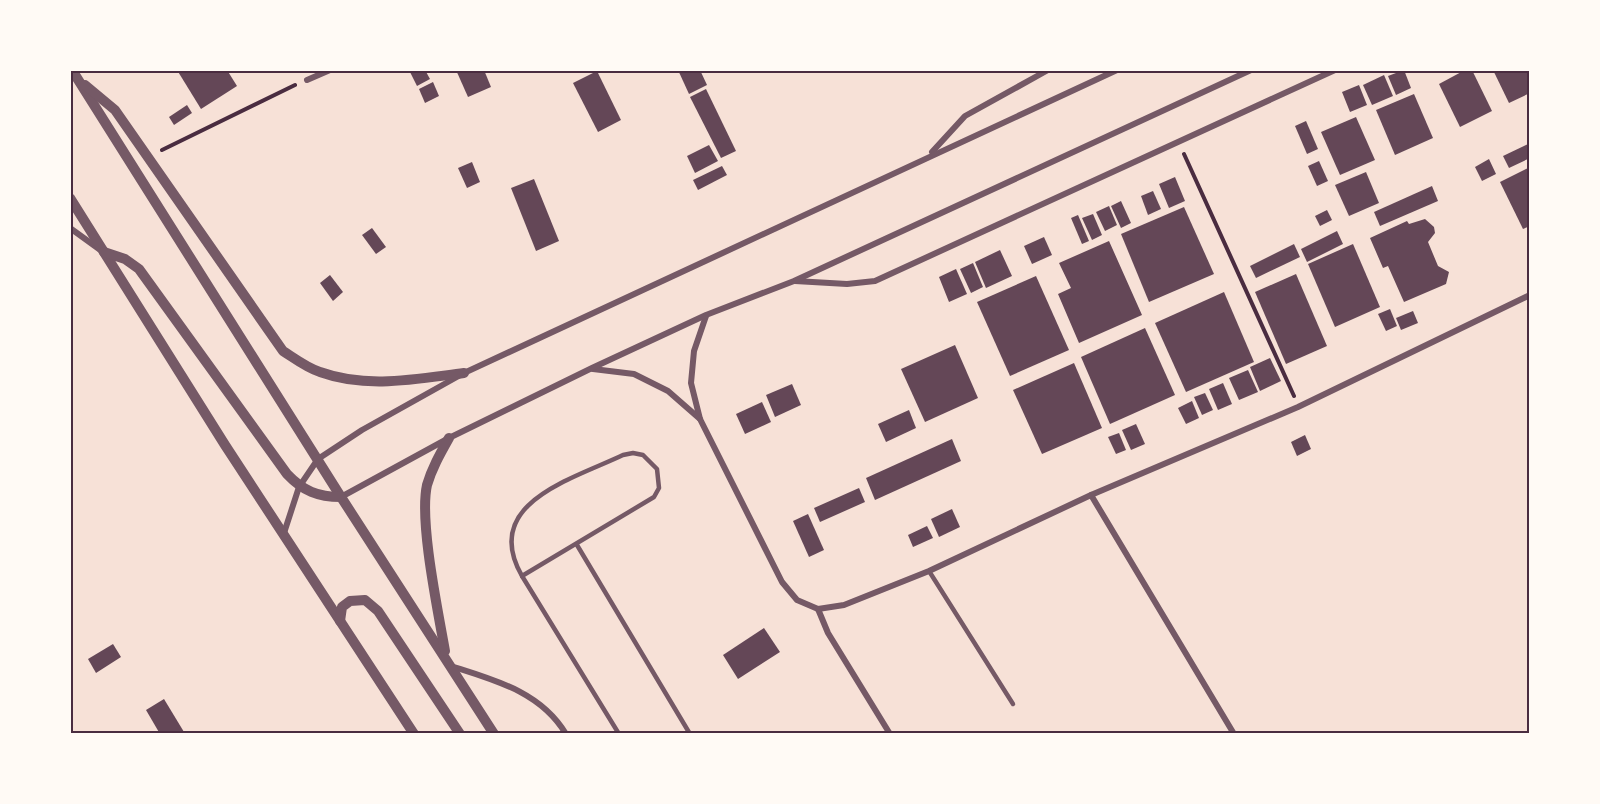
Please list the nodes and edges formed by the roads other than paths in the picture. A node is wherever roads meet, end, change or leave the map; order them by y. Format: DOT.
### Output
graph roads {
  1 [pos="330,70"];
  2 [pos="1117,70"];
  3 [pos="1251,70"];
  4 [pos="1335,70"];
  5 [pos="1045,71"];
  6 [pos="75,75"];
  7 [pos="307,80"];
  8 [pos="929,156"];
  9 [pos="70,198"];
  10 [pos="70,228"];
  11 [pos="104,252"];
  12 [pos="794,281"];
  13 [pos="1530,295"];
  14 [pos="706,315"];
  15 [pos="592,369"];
  16 [pos="464,373"];
  17 [pos="699,419"];
  18 [pos="448,438"];
  19 [pos="318,459"];
  20 [pos="299,487"];
  21 [pos="1091,495"];
  22 [pos="341,497"];
  23 [pos="284,533"];
  24 [pos="577,545"];
  25 [pos="929,571"];
  26 [pos="522,576"];
  27 [pos="818,609"];
  28 [pos="340,621"];
  29 [pos="449,662"];
  30 [pos="1013,704"];
  31 [pos="414,734"];
  32 [pos="460,734"];
  33 [pos="495,734"];
  34 [pos="566,734"];
  35 [pos="619,734"];
  36 [pos="690,734"];
  37 [pos="890,734"];
  38 [pos="1234,734"];
  1 -- 7 [label="street"];
  2 -- 8 [label="street"];
  3 -- 12 [label="street"];
  4 -- 12 [label="street"];
  5 -- 8 [label="street"];
  6 -- 16 [label="street"];
  6 -- 19 [label="street"];
  8 -- 16 [label="street"];
  9 -- 11 [label="street"];
  10 -- 11 [label="street"];
  11 -- 20 [label="street"];
  11 -- 23 [label="street"];
  12 -- 14 [label="street"];
  13 -- 21 [label="street"];
  14 -- 15 [label="street"];
  14 -- 17 [label="street"];
  15 -- 17 [label="street"];
  15 -- 18 [label="street"];
  16 -- 19 [label="street"];
  17 -- 27 [label="street"];
  18 -- 22 [label="street"];
  18 -- 29 [label="street"];
  19 -- 20 [label="street"];
  19 -- 22 [label="street"];
  20 -- 22 [label="street"];
  20 -- 23 [label="street"];
  21 -- 25 [label="street"];
  21 -- 38 [label="street"];
  22 -- 29 [label="street"];
  23 -- 28 [label="street"];
  24 -- 26 [label="lane"];
  24 -- 26 [label="lane"];
  24 -- 36 [label="lane"];
  25 -- 27 [label="street"];
  25 -- 30 [label="lane"];
  26 -- 35 [label="lane"];
  27 -- 37 [label="street"];
  28 -- 31 [label="street"];
  28 -- 32 [label="street"];
  29 -- 33 [label="street"];
  29 -- 34 [label="street"];
}
